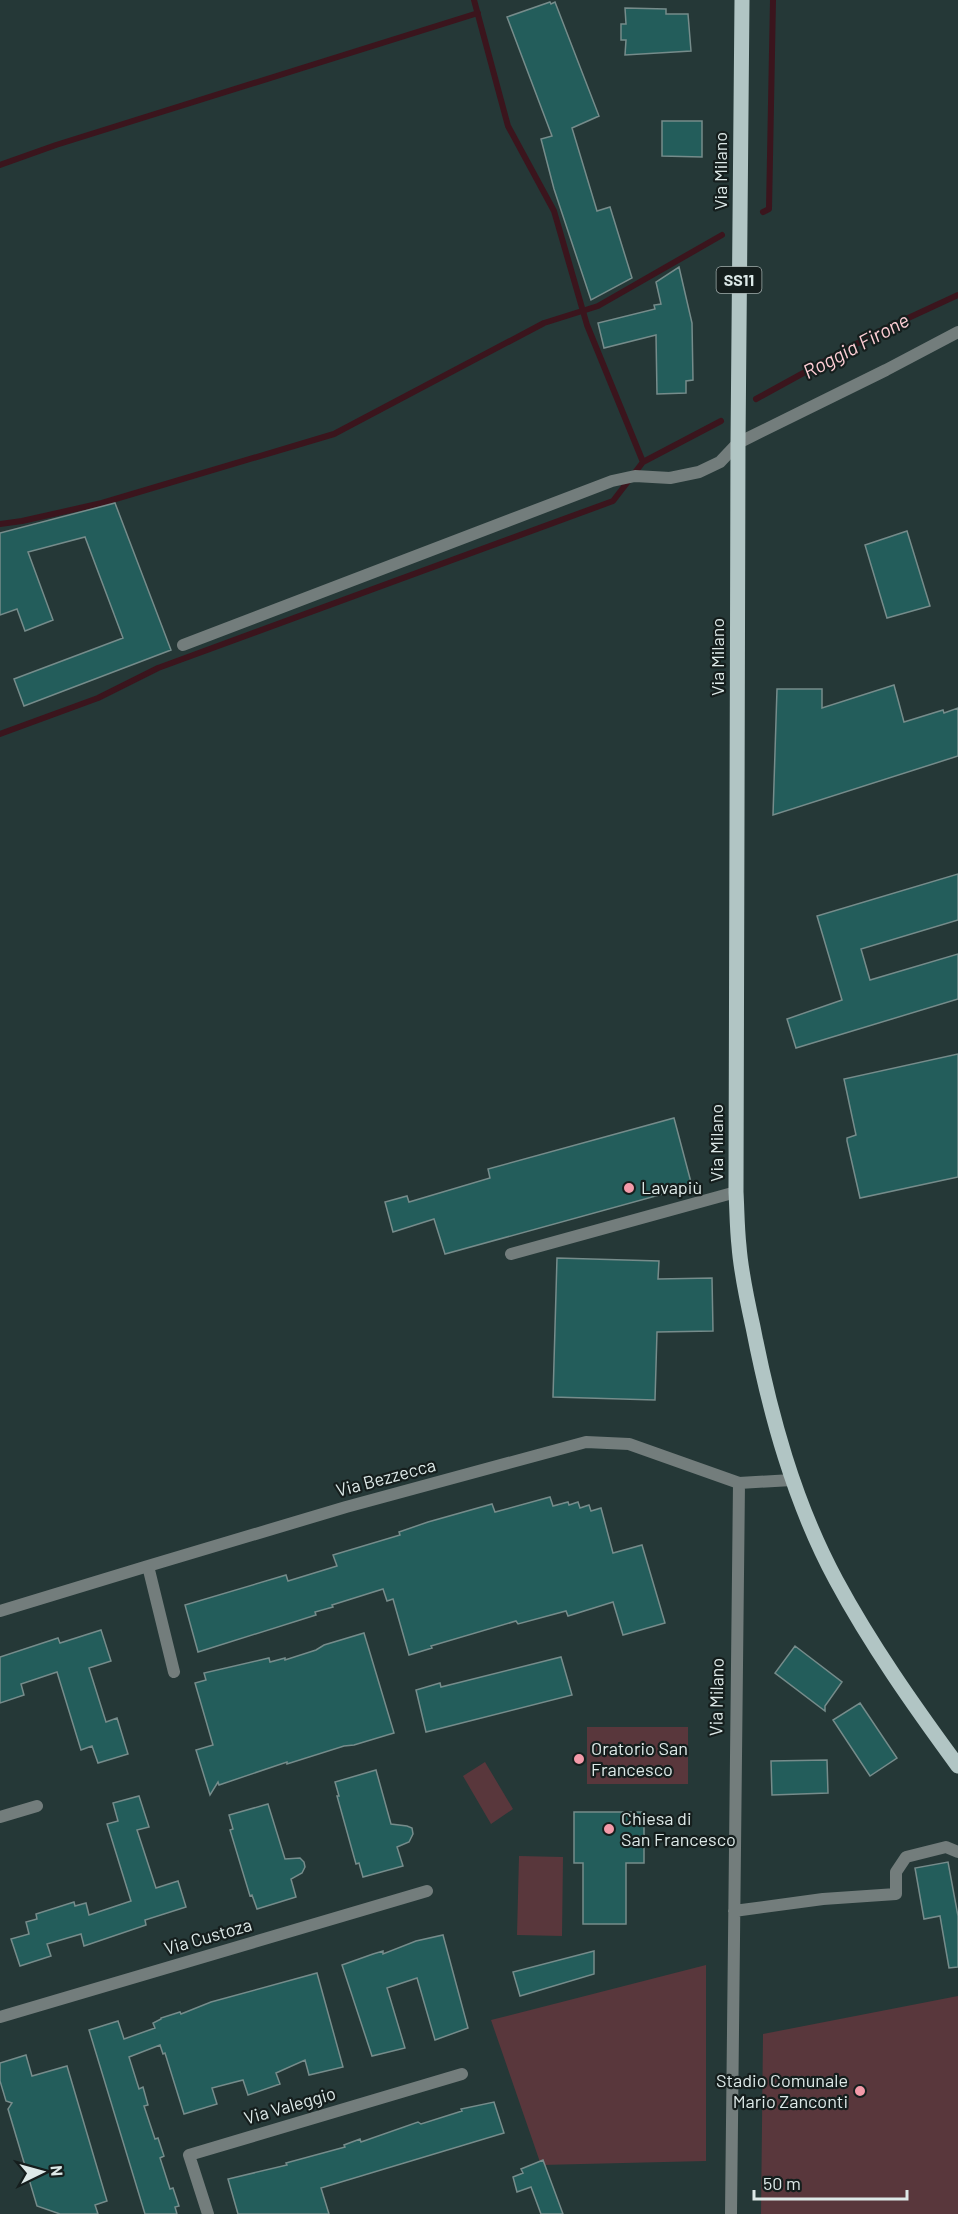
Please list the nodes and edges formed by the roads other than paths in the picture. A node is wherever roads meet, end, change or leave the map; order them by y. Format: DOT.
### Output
graph roads {
  1 [pos="742,0"];
  2 [pos="958,332"];
  3 [pos="738,443"];
  4 [pos="183,645"];
  5 [pos="736,1192"];
  6 [pos="511,1254"];
  7 [pos="792,1480"];
  8 [pos="739,1483"];
  9 [pos="148,1566"];
  10 [pos="0,1611"];
  11 [pos="174,1672"];
  12 [pos="958,1766"];
  13 [pos="37,1806"];
  14 [pos="0,1817"];
  15 [pos="958,1852"];
  16 [pos="427,1891"];
  17 [pos="734,1911"];
  18 [pos="0,2017"];
  19 [pos="462,2074"];
  20 [pos="208,2214"];
  21 [pos="731,2214"];
  1 -- 3 [label="main road, Via Milano / SS11"];
  2 -- 3 [label="street"];
  3 -- 4 [label="street"];
  3 -- 5 [label="main road, Via Milano / SS11"];
  5 -- 6 [label="street"];
  5 -- 7 [label="main road, Via Milano"];
  7 -- 8 [label="street"];
  7 -- 12 [label="main road, Via Milano"];
  8 -- 9 [label="street, Via Bezzecca"];
  8 -- 17 [label="street, Via Milano"];
  9 -- 10 [label="street, Via Bezzecca"];
  9 -- 11 [label="street"];
  13 -- 14 [label="street"];
  15 -- 17 [label="street"];
  16 -- 18 [label="street, Via Custoza"];
  17 -- 21 [label="street, Via Milano"];
  19 -- 20 [label="street, Via Valeggio"];
}
